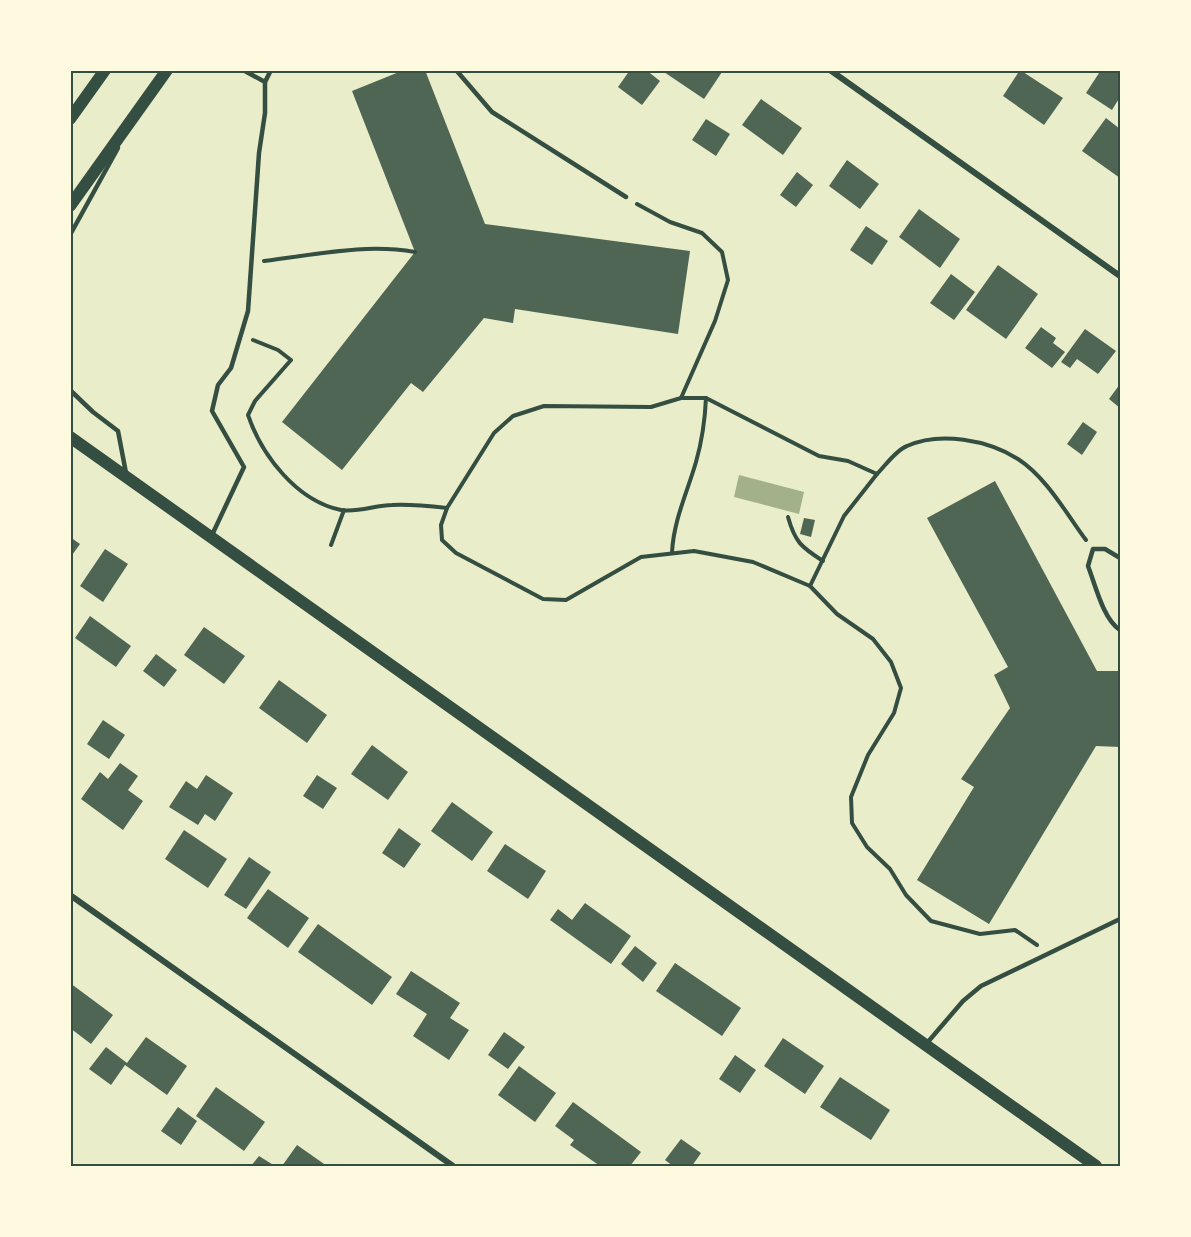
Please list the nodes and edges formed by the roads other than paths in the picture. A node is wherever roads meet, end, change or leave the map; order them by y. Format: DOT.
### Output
graph roads {
  1 [pos="105,70"];
  2 [pos="167,70"];
  3 [pos="243,70"];
  4 [pos="271,70"];
  5 [pos="456,70"];
  6 [pos="830,70"];
  7 [pos="265,82"];
  8 [pos="142,104"];
  9 [pos="70,119"];
  10 [pos="626,197"];
  11 [pos="70,206"];
  12 [pos="70,235"];
  13 [pos="1120,276"];
  14 [pos="70,390"];
  15 [pos="70,438"];
  16 [pos="126,476"];
  17 [pos="211,539"];
  18 [pos="1120,558"];
  19 [pos="1120,630"];
  20 [pos="70,895"];
  21 [pos="1120,918"];
  22 [pos="925,1046"];
  23 [pos="453,1167"];
  24 [pos="1096,1167"];
  1 -- 9 [label="main road"];
  2 -- 8 [label="main road"];
  3 -- 7 [label="lane"];
  4 -- 7 [label="lane"];
  5 -- 10 [label="lane"];
  6 -- 13 [label="street"];
  7 -- 17 [label="lane"];
  8 -- 11 [label="main road"];
  8 -- 12 [label="lane"];
  14 -- 16 [label="lane"];
  15 -- 16 [label="main road"];
  16 -- 17 [label="main road"];
  17 -- 22 [label="main road"];
  18 -- 19 [label="lane"];
  20 -- 23 [label="street"];
  21 -- 22 [label="lane"];
  22 -- 24 [label="main road"];
}
